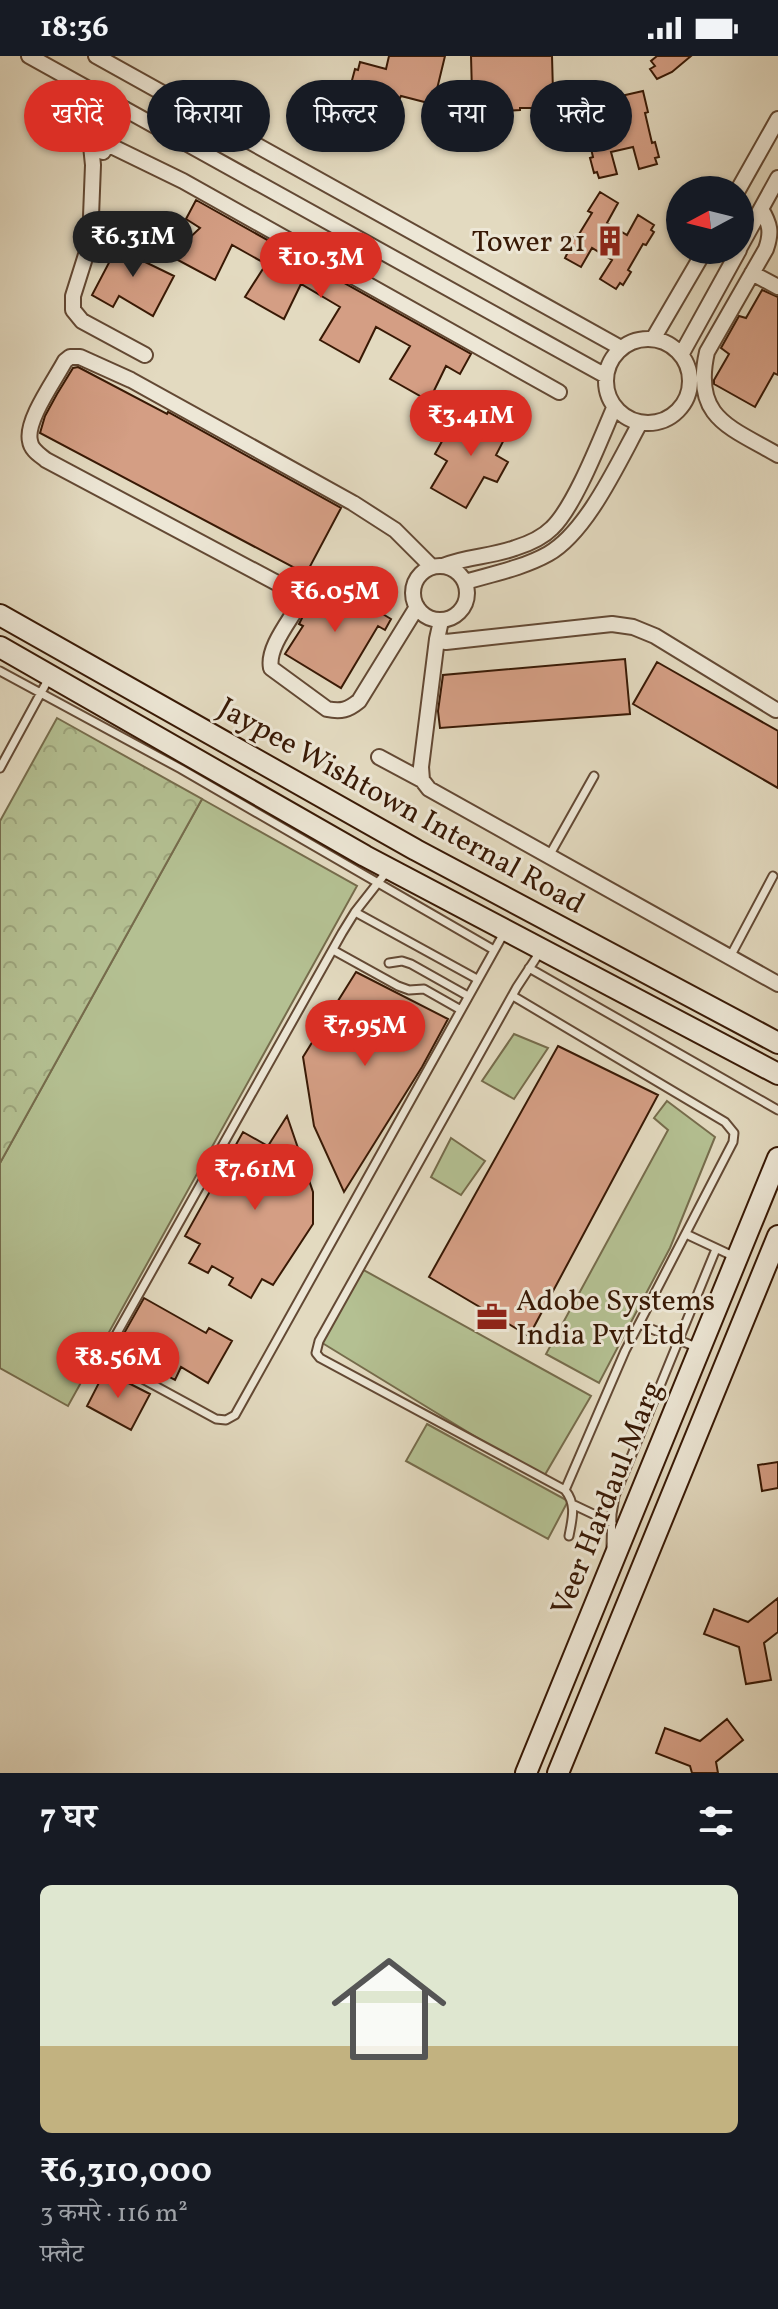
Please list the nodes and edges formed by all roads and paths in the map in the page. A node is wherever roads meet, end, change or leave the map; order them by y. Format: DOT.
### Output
graph roads {
  1 [pos="29,56"];
  2 [pos="96,56"];
  3 [pos="72,80"];
  4 [pos="131,112"];
  5 [pos="778,119"];
  6 [pos="92,152"];
  7 [pos="103,152"];
  8 [pos="123,152"];
  9 [pos="93,165"];
  10 [pos="746,176"];
  11 [pos="778,178"];
  12 [pos="761,209"];
  13 [pos="754,222"];
  14 [pos="697,264"];
  15 [pos="731,264"];
  16 [pos="752,273"];
  17 [pos="778,287"];
  18 [pos="653,339"];
  19 [pos="621,348"];
  20 [pos="145,355"];
  21 [pos="681,355"];
  22 [pos="606,376"];
  23 [pos="559,392"];
  24 [pos="614,408"];
  25 [pos="640,423"];
  26 [pos="778,455"];
  27 [pos="438,567"];
  28 [pos="465,582"];
  29 [pos="417,607"];
  30 [pos="0,615"];
  31 [pos="441,621"];
  32 [pos="437,639"];
  33 [pos="0,647"];
  34 [pos="0,671"];
  35 [pos="46,685"];
  36 [pos="776,710"];
  37 [pos="379,757"];
  38 [pos="0,768"];
  39 [pos="594,776"];
  40 [pos="422,780"];
  41 [pos="549,856"];
  42 [pos="384,876"];
  43 [pos="773,876"];
  44 [pos="355,912"];
  45 [pos="505,931"];
  46 [pos="333,950"];
  47 [pos="494,950"];
  48 [pos="541,950"];
  49 [pos="730,957"];
  50 [pos="389,963"];
  51 [pos="529,968"];
  52 [pos="477,979"];
  53 [pos="778,984"];
  54 [pos="468,996"];
  55 [pos="513,996"];
  56 [pos="461,1010"];
  57 [pos="778,1043"];
  58 [pos="778,1074"];
  59 [pos="778,1110"];
  60 [pos="778,1158"];
  61 [pos="686,1234"];
  62 [pos="778,1236"];
  63 [pos="716,1249"];
  64 [pos="737,1258"];
  65 [pos="639,1324"];
  66 [pos="679,1339"];
  67 [pos="700,1349"];
  68 [pos="565,1490"];
  69 [pos="574,1505"];
  70 [pos="612,1523"];
  71 [pos="569,1536"];
  72 [pos="611,1564"];
  73 [pos="526,1773"];
  74 [pos="558,1773"];
  1 -- 3 [label="street"];
  2 -- 19 [label="street"];
  4 -- 22 [label="street"];
  5 -- 10 [label="street"];
  6 -- 9 [label="street"];
  7 -- 9 [label="street"];
  8 -- 23 [label="street"];
  9 -- 20 [label="street"];
  11 -- 12 [label="street"];
  12 -- 13 [label="street"];
  12 -- 16 [label="street"];
  14 -- 18 [label="street"];
  15 -- 21 [label="street"];
  16 -- 17 [label="street"];
  16 -- 26 [label="street"];
  18 -- 19 [label="street"];
  18 -- 21 [label="street"];
  19 -- 22 [label="street"];
  21 -- 25 [label="street"];
  22 -- 24 [label="street"];
  24 -- 25 [label="street"];
  24 -- 27 [label="street"];
  25 -- 28 [label="street"];
  27 -- 28 [label="street"];
  27 -- 29 [label="street"];
  27 -- 29 [label="street"];
  28 -- 31 [label="street"];
  29 -- 31 [label="street"];
  30 -- 57 [label="street, Jaypee Wishtown Internal Road"];
  31 -- 32 [label="street"];
  32 -- 36 [label="street"];
  32 -- 40 [label="street"];
  33 -- 35 [label="street, Jaypee Wishtown Internal Road"];
  34 -- 35 [label="lane"];
  35 -- 38 [label="lane"];
  35 -- 42 [label="street, Jaypee Wishtown Internal Road"];
  37 -- 40 [label="street"];
  39 -- 41 [label="lane"];
  40 -- 41 [label="street"];
  41 -- 49 [label="street"];
  42 -- 44 [label="lane"];
  42 -- 45 [label="street, Jaypee Wishtown Internal Road"];
  42 -- 47 [label="lane"];
  43 -- 49 [label="lane"];
  44 -- 46 [label="lane"];
  44 -- 52 [label="lane"];
  45 -- 47 [label="lane"];
  45 -- 48 [label="street, Jaypee Wishtown Internal Road"];
  46 -- 56 [label="lane"];
  46 -- 56 [label="lane"];
  47 -- 52 [label="lane"];
  48 -- 51 [label="lane"];
  48 -- 58 [label="street, Jaypee Wishtown Internal Road"];
  49 -- 53 [label="street"];
  50 -- 54 [label="lane"];
  51 -- 55 [label="lane"];
  51 -- 59 [label="lane"];
  52 -- 54 [label="lane"];
  54 -- 56 [label="lane"];
  55 -- 61 [label="lane"];
  55 -- 68 [label="lane"];
  60 -- 64 [label="street, Veer Hardaul Marg"];
  61 -- 63 [label="lane"];
  61 -- 65 [label="lane"];
  62 -- 74 [label="street, Veer Hardaul Marg"];
  63 -- 64 [label="lane"];
  63 -- 66 [label="lane"];
  64 -- 67 [label="street, Veer Hardaul Marg"];
  65 -- 66 [label="lane"];
  65 -- 68 [label="lane"];
  66 -- 67 [label="lane"];
  66 -- 70 [label="lane"];
  67 -- 72 [label="street, Veer Hardaul Marg"];
  68 -- 69 [label="lane"];
  69 -- 70 [label="lane"];
  69 -- 71 [label="lane"];
  70 -- 72 [label="lane"];
  72 -- 73 [label="street, Veer Hardaul Marg"];
}
